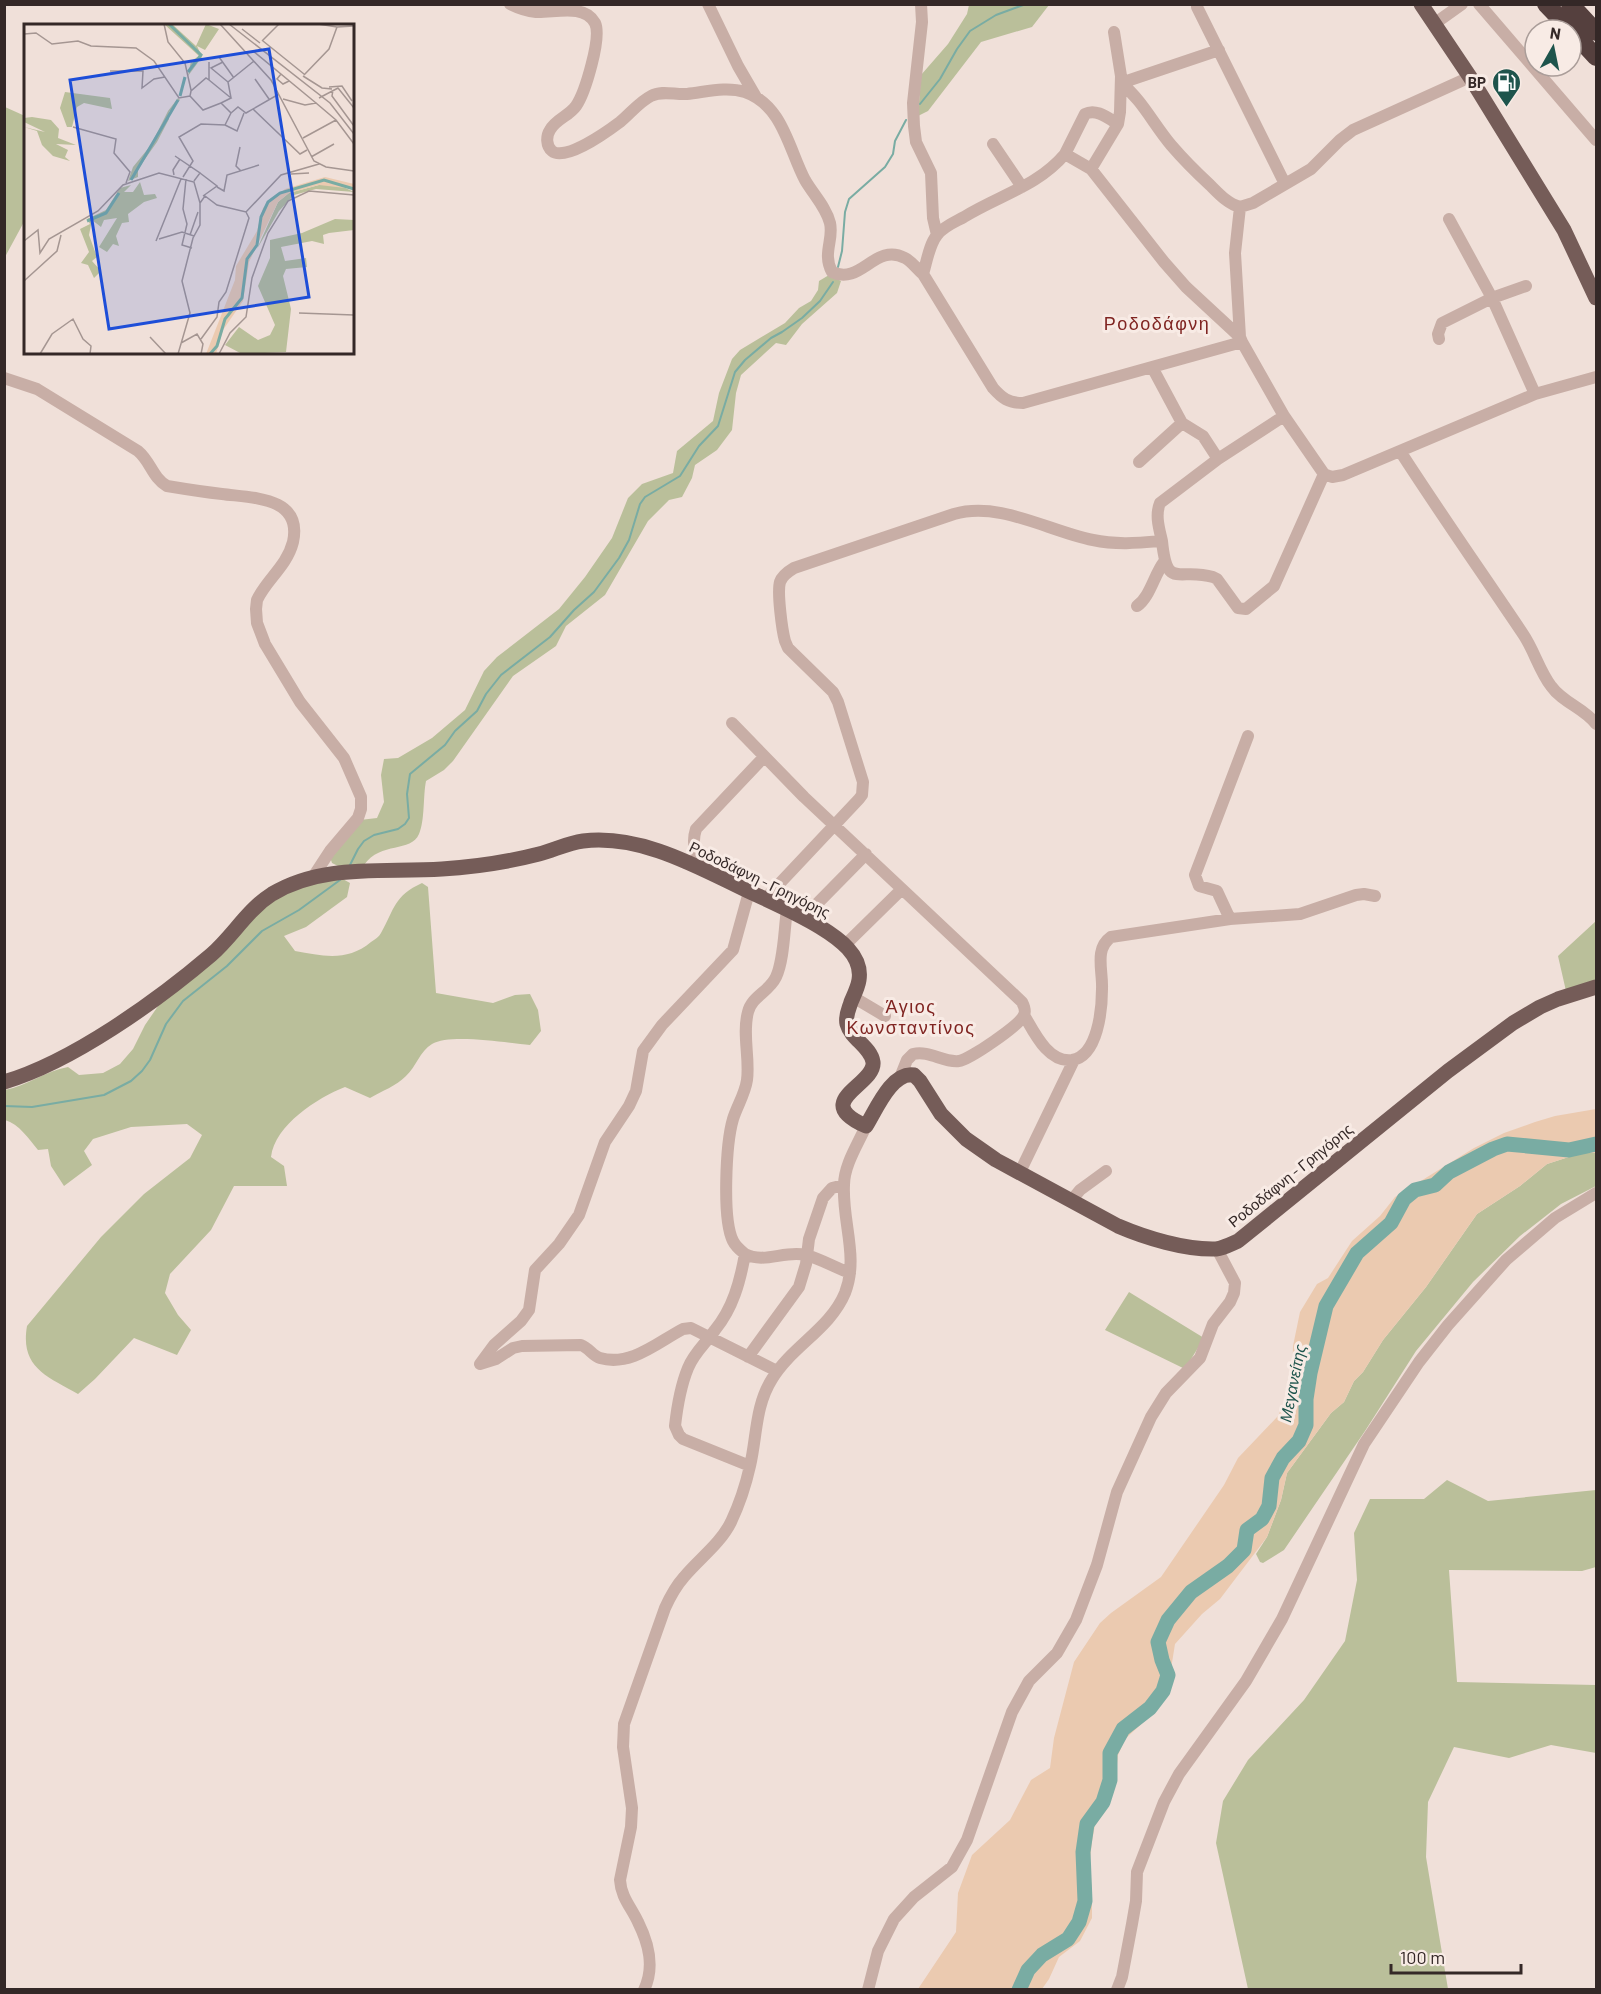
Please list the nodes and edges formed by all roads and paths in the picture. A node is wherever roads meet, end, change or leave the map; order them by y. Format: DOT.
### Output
graph roads {
  1 [pos="510,4"];
  2 [pos="708,4"];
  3 [pos="921,4"];
  4 [pos="1421,4"];
  5 [pos="1462,4"];
  6 [pos="1479,4"];
  7 [pos="1546,4"];
  8 [pos="1570,4"];
  9 [pos="1197,7"];
  10 [pos="1559,18"];
  11 [pos="1434,24"];
  12 [pos="1114,32"];
  13 [pos="1596,32"];
  14 [pos="1583,43"];
  15 [pos="1219,50"];
  16 [pos="1596,57"];
  17 [pos="1470,77"];
  18 [pos="1121,83"];
  19 [pos="756,98"];
  20 [pos="1118,124"];
  21 [pos="1596,140"];
  22 [pos="993,144"];
  23 [pos="1065,154"];
  24 [pos="1091,169"];
  25 [pos="1285,184"];
  26 [pos="1022,187"];
  27 [pos="1240,207"];
  28 [pos="1449,219"];
  29 [pos="937,235"];
  30 [pos="923,274"];
  31 [pos="1526,286"];
  32 [pos="1492,298"];
  33 [pos="1596,298"];
  34 [pos="1241,339"];
  35 [pos="1439,339"];
  36 [pos="1152,368"];
  37 [pos="1596,377"];
  38 [pos="4,378"];
  39 [pos="1535,394"];
  40 [pos="1284,416"];
  41 [pos="1182,423"];
  42 [pos="1400,452"];
  43 [pos="1218,459"];
  44 [pos="1139,462"];
  45 [pos="1324,474"];
  46 [pos="1162,541"];
  47 [pos="1164,562"];
  48 [pos="1137,606"];
  49 [pos="732,723"];
  50 [pos="1596,724"];
  51 [pos="1248,736"];
  52 [pos="764,757"];
  53 [pos="836,826"];
  54 [pos="866,854"];
  55 [pos="702,868"];
  56 [pos="313,877"];
  57 [pos="902,889"];
  58 [pos="749,891"];
  59 [pos="1375,896"];
  60 [pos="765,899"];
  61 [pos="787,910"];
  62 [pos="803,918"];
  63 [pos="1230,919"];
  64 [pos="845,945"];
  65 [pos="1595,990"];
  66 [pos="853,997"];
  67 [pos="1024,1015"];
  68 [pos="885,1016"];
  69 [pos="1074,1060"];
  70 [pos="901,1076"];
  71 [pos="4,1082"];
  72 [pos="866,1126"];
  73 [pos="1107,1171"];
  74 [pos="1020,1172"];
  75 [pos="844,1185"];
  76 [pos="1596,1193"];
  77 [pos="1071,1201"];
  78 [pos="1216,1249"];
  79 [pos="746,1254"];
  80 [pos="806,1255"];
  81 [pos="850,1274"];
  82 [pos="710,1337"];
  83 [pos="748,1357"];
  84 [pos="777,1371"];
  85 [pos="750,1466"];
  86 [pos="644,1989"];
  87 [pos="868,1989"];
  88 [pos="1117,1989"];
  1 -- 19 [label="street"];
  2 -- 19 [label="street"];
  3 -- 29 [label="street"];
  4 -- 11 [label="main road"];
  5 -- 11 [label="street"];
  6 -- 21 [label="street"];
  7 -- 10 [label="highway"];
  8 -- 13 [label="highway"];
  9 -- 15 [label="street"];
  11 -- 17 [label="main road"];
  12 -- 18 [label="street"];
  14 -- 16 [label="highway"];
  15 -- 18 [label="street"];
  15 -- 25 [label="street"];
  17 -- 25 [label="street"];
  17 -- 33 [label="main road"];
  18 -- 20 [label="street"];
  18 -- 27 [label="street"];
  19 -- 30 [label="street"];
  20 -- 23 [label="street"];
  20 -- 24 [label="street"];
  22 -- 26 [label="street"];
  23 -- 24 [label="street"];
  23 -- 26 [label="street"];
  24 -- 34 [label="street"];
  25 -- 27 [label="street"];
  26 -- 29 [label="street"];
  27 -- 34 [label="street"];
  28 -- 32 [label="street"];
  29 -- 30 [label="street"];
  30 -- 36 [label="street"];
  31 -- 32 [label="street"];
  32 -- 35 [label="street"];
  32 -- 39 [label="street"];
  34 -- 36 [label="street"];
  34 -- 40 [label="street"];
  36 -- 41 [label="street"];
  37 -- 39 [label="street"];
  38 -- 56 [label="street"];
  39 -- 42 [label="street"];
  40 -- 43 [label="street"];
  40 -- 45 [label="street"];
  41 -- 43 [label="street"];
  41 -- 44 [label="street"];
  42 -- 45 [label="street"];
  42 -- 50 [label="street"];
  43 -- 46 [label="street"];
  45 -- 47 [label="street"];
  46 -- 47 [label="street"];
  46 -- 53 [label="street"];
  47 -- 48 [label="street"];
  49 -- 52 [label="street"];
  51 -- 63 [label="street"];
  52 -- 53 [label="street"];
  52 -- 55 [label="street"];
  53 -- 54 [label="street"];
  53 -- 60 [label="street"];
  54 -- 57 [label="street"];
  54 -- 62 [label="street"];
  55 -- 56 [label="main road, Ροδοδάφνη - Γρηγόρης"];
  55 -- 58 [label="main road, Ροδοδάφνη - Γρηγόρης"];
  56 -- 71 [label="main road, Ροδοδάφνη - Γρηγόρης"];
  57 -- 64 [label="street"];
  57 -- 67 [label="street"];
  58 -- 60 [label="main road, Ροδοδάφνη - Γρηγόρης"];
  58 -- 82 [label="street"];
  59 -- 63 [label="street"];
  60 -- 61 [label="main road, Ροδοδάφνη - Γρηγόρης"];
  61 -- 62 [label="main road, Ροδοδάφνη - Γρηγόρης"];
  61 -- 79 [label="street"];
  62 -- 64 [label="main road, Ροδοδάφνη - Γρηγόρης"];
  63 -- 69 [label="street"];
  64 -- 66 [label="main road, Ροδοδάφνη - Γρηγόρης"];
  65 -- 78 [label="main road, Ροδοδάφνη - Γρηγόρης"];
  66 -- 68 [label="street"];
  66 -- 72 [label="main road, Ροδοδάφνη - Γρηγόρης"];
  67 -- 69 [label="street"];
  67 -- 70 [label="street"];
  69 -- 74 [label="street"];
  70 -- 72 [label="main road"];
  70 -- 74 [label="main road"];
  72 -- 75 [label="street"];
  73 -- 77 [label="street"];
  74 -- 77 [label="main road"];
  75 -- 80 [label="street"];
  75 -- 81 [label="street"];
  76 -- 88 [label="street"];
  77 -- 78 [label="main road"];
  78 -- 87 [label="street"];
  79 -- 80 [label="street"];
  79 -- 82 [label="street"];
  80 -- 81 [label="street"];
  80 -- 83 [label="street"];
  81 -- 84 [label="street"];
  82 -- 83 [label="street"];
  82 -- 85 [label="street"];
  83 -- 84 [label="street"];
  84 -- 85 [label="street"];
  85 -- 86 [label="street"];
}
